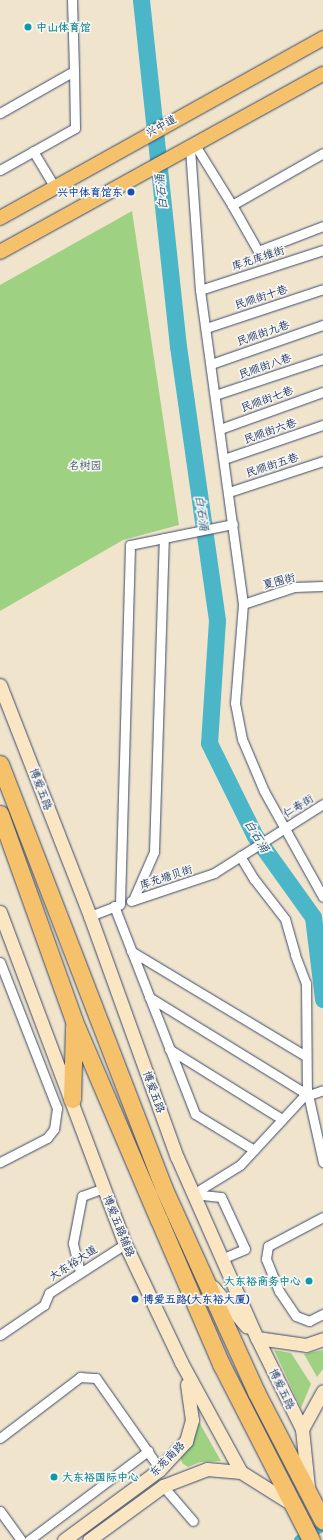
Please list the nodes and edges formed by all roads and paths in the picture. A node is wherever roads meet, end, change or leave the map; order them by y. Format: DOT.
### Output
graph roads {
  1 [pos="72,0"];
  2 [pos="323,38"];
  3 [pos="74,71"];
  4 [pos="323,74"];
  5 [pos="0,113"];
  6 [pos="193,146"];
  7 [pos="33,152"];
  8 [pos="323,153"];
  9 [pos="0,170"];
  10 [pos="54,186"];
  11 [pos="232,205"];
  12 [pos="0,218"];
  13 [pos="323,226"];
  14 [pos="323,250"];
  15 [pos="0,252"];
  16 [pos="323,289"];
  17 [pos="200,290"];
  18 [pos="323,325"];
  19 [pos="206,328"];
  20 [pos="323,359"];
  21 [pos="211,364"];
  22 [pos="323,392"];
  23 [pos="215,395"];
  24 [pos="323,425"];
  25 [pos="220,429"];
  26 [pos="224,459"];
  27 [pos="323,461"];
  28 [pos="229,492"];
  29 [pos="233,524"];
  30 [pos="164,538"];
  31 [pos="323,586"];
  32 [pos="243,604"];
  33 [pos="0,685"];
  34 [pos="0,764"];
  35 [pos="323,804"];
  36 [pos="0,814"];
  37 [pos="285,828"];
  38 [pos="242,854"];
  39 [pos="323,897"];
  40 [pos="133,900"];
  41 [pos="117,905"];
  42 [pos="0,912"];
  43 [pos="90,916"];
  44 [pos="131,951"];
  45 [pos="0,962"];
  46 [pos="149,998"];
  47 [pos="74,1021"];
  48 [pos="169,1049"];
  49 [pos="306,1056"];
  50 [pos="323,1090"];
  51 [pos="308,1095"];
  52 [pos="72,1099"];
  53 [pos="282,1119"];
  54 [pos="254,1150"];
  55 [pos="0,1162"];
  56 [pos="323,1162"];
  57 [pos="104,1188"];
  58 [pos="192,1194"];
  59 [pos="323,1217"];
  60 [pos="125,1244"];
  61 [pos="221,1259"];
  62 [pos="80,1272"];
  63 [pos="201,1274"];
  64 [pos="323,1314"];
  65 [pos="0,1335"];
  66 [pos="257,1338"];
  67 [pos="323,1339"];
  68 [pos="181,1362"];
  69 [pos="323,1391"];
  70 [pos="302,1429"];
  71 [pos="0,1438"];
  72 [pos="148,1451"];
  73 [pos="160,1469"];
  74 [pos="241,1472"];
  75 [pos="163,1486"];
  76 [pos="309,1496"];
  77 [pos="292,1504"];
  78 [pos="0,1511"];
  79 [pos="321,1517"];
  80 [pos="193,1521"];
  81 [pos="21,1540"];
  82 [pos="29,1540"];
  83 [pos="64,1540"];
  84 [pos="90,1540"];
  85 [pos="311,1540"];
  1 -- 3 [label="street"];
  2 -- 10 [label="main road, 兴中道"];
  3 -- 5 [label="street"];
  3 -- 7 [label="street"];
  4 -- 6 [label="main road"];
  6 -- 11 [label="street"];
  6 -- 15 [label="main road"];
  6 -- 17 [label="street"];
  7 -- 9 [label="street"];
  7 -- 10 [label="street"];
  8 -- 11 [label="street"];
  10 -- 12 [label="main road, 兴中道"];
  11 -- 13 [label="street"];
  14 -- 17 [label="street, 库充库维街"];
  16 -- 19 [label="street, 民顺街十巷"];
  17 -- 19 [label="street"];
  18 -- 21 [label="street, 民顺街九巷"];
  19 -- 21 [label="street"];
  20 -- 23 [label="street, 民顺街八巷"];
  21 -- 23 [label="street"];
  22 -- 25 [label="street, 民顺街七巷"];
  23 -- 25 [label="street"];
  24 -- 26 [label="street, 民顺街六巷"];
  25 -- 26 [label="street"];
  26 -- 28 [label="street"];
  27 -- 28 [label="street, 民顺街五巷"];
  28 -- 29 [label="street"];
  29 -- 30 [label="street"];
  29 -- 32 [label="street"];
  30 -- 40 [label="street"];
  30 -- 41 [label="street"];
  31 -- 32 [label="street, 夏围街"];
  32 -- 37 [label="street"];
  33 -- 43 [label="street, 博爱五路"];
  34 -- 63 [label="highway, 博爱五路"];
  35 -- 37 [label="street, 仁寿街"];
  36 -- 47 [label="highway"];
  37 -- 38 [label="street, 仁寿街"];
  37 -- 39 [label="street"];
  38 -- 40 [label="street, 库充塘贝街"];
  38 -- 49 [label="street"];
  40 -- 41 [label="street, 库充塘贝街"];
  41 -- 43 [label="street, 库充塘贝街"];
  41 -- 44 [label="street"];
  42 -- 52 [label="street, 博爱五路辅路"];
  43 -- 58 [label="street, 博爱五路"];
  44 -- 46 [label="street"];
  44 -- 49 [label="street"];
  45 -- 55 [label="street"];
  46 -- 48 [label="street"];
  46 -- 51 [label="street"];
  47 -- 52 [label="highway"];
  47 -- 77 [label="highway"];
  48 -- 53 [label="street"];
  48 -- 54 [label="street"];
  49 -- 51 [label="street"];
  50 -- 51 [label="street"];
  51 -- 53 [label="street"];
  51 -- 56 [label="street"];
  52 -- 57 [label="street, 博爱五路辅路"];
  53 -- 54 [label="street"];
  54 -- 58 [label="street"];
  57 -- 60 [label="street, 博爱五路辅路"];
  57 -- 62 [label="street"];
  58 -- 61 [label="street, 博爱五路"];
  58 -- 61 [label="street"];
  59 -- 64 [label="street"];
  60 -- 62 [label="street, 大东裕大道"];
  60 -- 68 [label="street, 博爱五路辅路"];
  61 -- 66 [label="street, 博爱五路"];
  62 -- 65 [label="street, 大东裕大道"];
  63 -- 66 [label="street"];
  63 -- 76 [label="highway, 博爱五路"];
  66 -- 67 [label="street"];
  66 -- 70 [label="street, 博爱五路"];
  68 -- 73 [label="street, 东苑南路"];
  68 -- 74 [label="street, 博爱五路辅路"];
  69 -- 70 [label="street"];
  70 -- 76 [label="street, 博爱五路"];
  71 -- 72 [label="street"];
  72 -- 73 [label="street"];
  72 -- 82 [label="street"];
  73 -- 83 [label="street, 东苑南路"];
  74 -- 75 [label="street, 东苑南路"];
  74 -- 77 [label="street, 博爱五路辅路"];
  75 -- 80 [label="street"];
  75 -- 84 [label="street, 东苑南路"];
  76 -- 79 [label="highway, 博爱五路"];
  77 -- 85 [label="highway"];
  78 -- 81 [label="street"];
}
